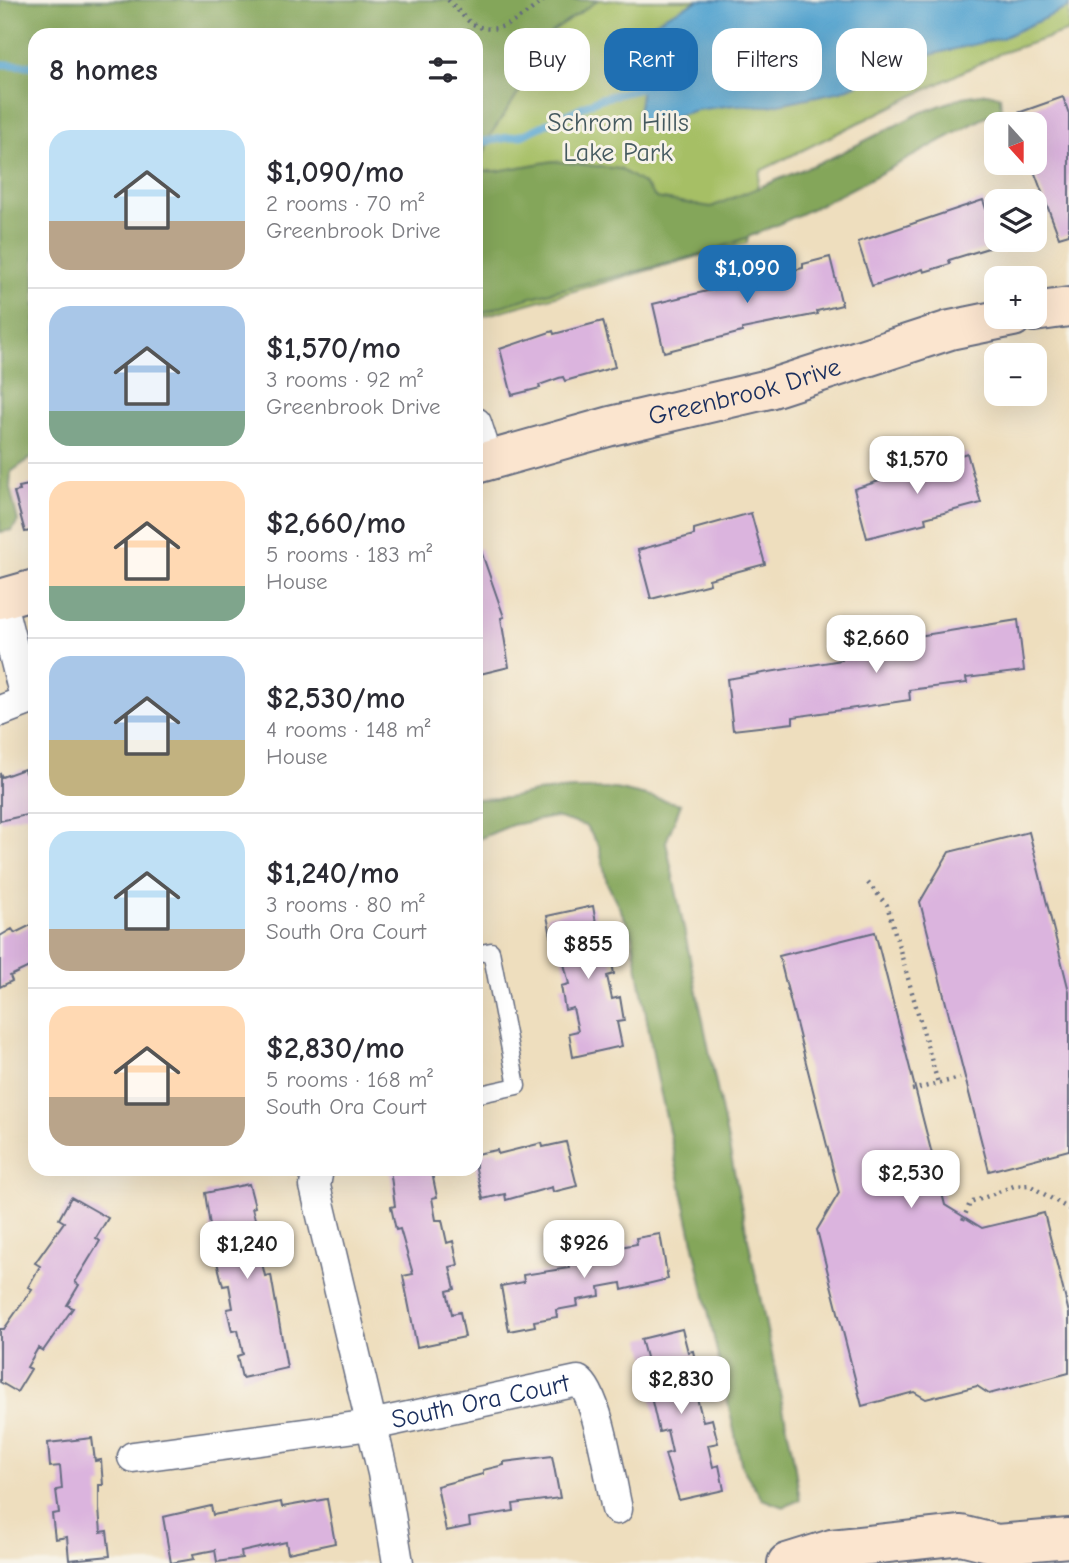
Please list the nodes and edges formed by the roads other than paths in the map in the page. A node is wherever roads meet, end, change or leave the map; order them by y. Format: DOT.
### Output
graph roads {
  1 [pos="1069,307"];
  2 [pos="1047,310"];
  3 [pos="984,323"];
  4 [pos="483,462"];
  5 [pos="28,591"];
  6 [pos="0,599"];
  7 [pos="0,711"];
  8 [pos="483,953"];
  9 [pos="483,1093"];
  10 [pos="317,1176"];
  11 [pos="371,1425"];
  12 [pos="133,1457"];
  13 [pos="617,1509"];
  14 [pos="1069,1538"];
  15 [pos="988,1557"];
  16 [pos="398,1563"];
  17 [pos="787,1563"];
  1 -- 2 [label="street"];
  3 -- 4 [label="street, Greenbrook Drive"];
  5 -- 6 [label="street"];
  6 -- 7 [label="street"];
  8 -- 9 [label="lane"];
  10 -- 11 [label="street, South Ora Court"];
  11 -- 12 [label="street, South Ora Court"];
  11 -- 13 [label="street, South Ora Court"];
  11 -- 16 [label="street, South Ora Court"];
  14 -- 15 [label="street"];
  15 -- 17 [label="street"];
}
